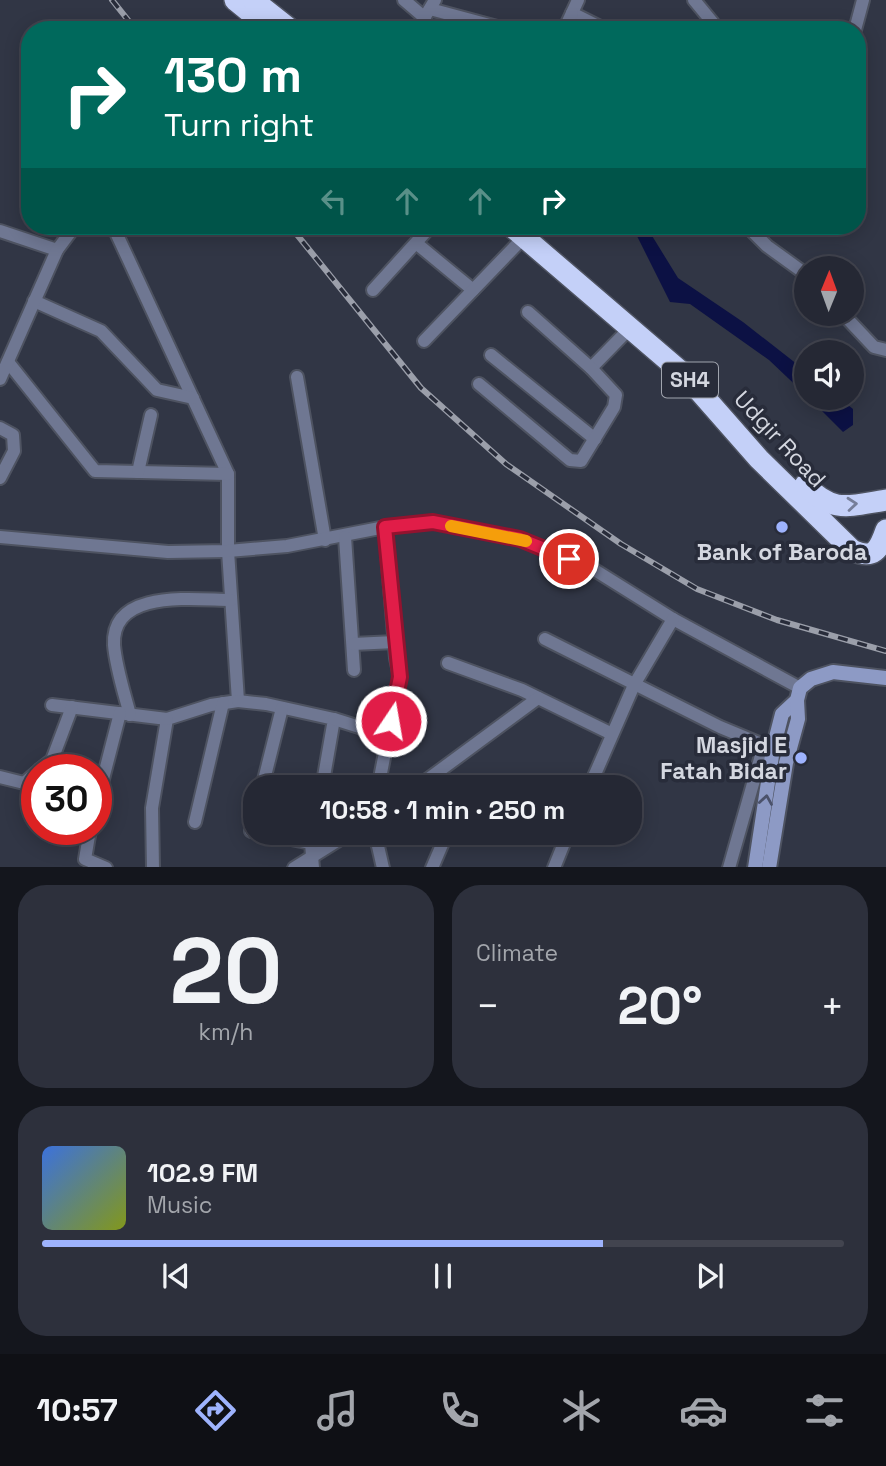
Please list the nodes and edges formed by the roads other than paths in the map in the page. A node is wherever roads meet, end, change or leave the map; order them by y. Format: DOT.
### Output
graph roads {
  1 [pos="235,0"];
  2 [pos="253,0"];
  3 [pos="404,0"];
  4 [pos="578,0"];
  5 [pos="694,0"];
  6 [pos="863,0"];
  7 [pos="430,9"];
  8 [pos="572,13"];
  9 [pos="260,21"];
  10 [pos="280,21"];
  11 [pos="475,21"];
  12 [pos="568,21"];
  13 [pos="588,21"];
  14 [pos="711,21"];
  15 [pos="857,21"];
  16 [pos="2,235"];
  17 [pos="68,235"];
  18 [pos="117,235"];
  19 [pos="423,235"];
  20 [pos="518,235"];
  21 [pos="530,235"];
  22 [pos="531,235"];
  23 [pos="756,235"];
  24 [pos="415,243"];
  25 [pos="57,250"];
  26 [pos="794,266"];
  27 [pos="373,290"];
  28 [pos="473,290"];
  29 [pos="34,302"];
  30 [pos="528,312"];
  31 [pos="632,326"];
  32 [pos="854,326"];
  33 [pos="424,341"];
  34 [pos="886,350"];
  35 [pos="491,355"];
  36 [pos="8,362"];
  37 [pos="591,368"];
  38 [pos="297,377"];
  39 [pos="0,379"];
  40 [pos="479,384"];
  41 [pos="193,398"];
  42 [pos="151,415"];
  43 [pos="0,428"];
  44 [pos="595,439"];
  45 [pos="138,472"];
  46 [pos="228,474"];
  47 [pos="0,478"];
  48 [pos="886,500"];
  49 [pos="385,527"];
  50 [pos="886,530"];
  51 [pos="0,537"];
  52 [pos="345,537"];
  53 [pos="325,540"];
  54 [pos="228,551"];
  55 [pos="231,600"];
  56 [pos="673,619"];
  57 [pos="545,639"];
  58 [pos="395,642"];
  59 [pos="353,644"];
  60 [pos="448,663"];
  61 [pos="354,670"];
  62 [pos="886,678"];
  63 [pos="634,685"];
  64 [pos="799,694"];
  65 [pos="538,698"];
  66 [pos="238,701"];
  67 [pos="223,703"];
  68 [pos="52,705"];
  69 [pos="72,707"];
  70 [pos="282,708"];
  71 [pos="125,714"];
  72 [pos="167,719"];
  73 [pos="334,719"];
  74 [pos="612,734"];
  75 [pos="388,736"];
  76 [pos="769,747"];
  77 [pos="54,754"];
  78 [pos="112,755"];
  79 [pos="265,775"];
  80 [pos="324,775"];
  81 [pos="380,775"];
  82 [pos="437,775"];
  83 [pos="595,775"];
  84 [pos="0,777"];
  85 [pos="21,782"];
  86 [pos="195,822"];
  87 [pos="87,845"];
  88 [pos="312,845"];
  89 [pos="335,845"];
  90 [pos="378,845"];
  91 [pos="442,845"];
  92 [pos="563,845"];
  93 [pos="312,863"];
  94 [pos="106,867"];
  95 [pos="153,867"];
  96 [pos="294,867"];
  97 [pos="383,867"];
  98 [pos="432,867"];
  99 [pos="554,867"];
  100 [pos="729,867"];
  101 [pos="755,867"];
  102 [pos="769,867"];
  1 -- 9 [label="highway"];
  2 -- 10 [label="highway"];
  3 -- 7 [label="street"];
  4 -- 8 [label="street"];
  5 -- 14 [label="street"];
  6 -- 15 [label="street"];
  7 -- 11 [label="street"];
  8 -- 12 [label="street"];
  8 -- 13 [label="street"];
  16 -- 25 [label="street"];
  17 -- 25 [label="street"];
  18 -- 41 [label="street"];
  19 -- 24 [label="street"];
  20 -- 28 [label="street"];
  21 -- 31 [label="highway, Udgir Road / SH4"];
  22 -- 48 [label="highway, Udgir Road / SH4, one-way"];
  23 -- 26 [label="street"];
  24 -- 27 [label="street"];
  24 -- 28 [label="street"];
  25 -- 29 [label="street"];
  28 -- 33 [label="street"];
  29 -- 36 [label="street"];
  29 -- 41 [label="street"];
  30 -- 37 [label="street"];
  31 -- 37 [label="street"];
  31 -- 50 [label="highway, Udgir Road / SH4"];
  32 -- 34 [label="street"];
  35 -- 44 [label="street"];
  36 -- 39 [label="street"];
  36 -- 45 [label="street"];
  37 -- 44 [label="street"];
  38 -- 53 [label="street"];
  40 -- 44 [label="street"];
  41 -- 46 [label="street"];
  42 -- 45 [label="street"];
  43 -- 47 [label="street"];
  45 -- 46 [label="street"];
  46 -- 54 [label="street"];
  49 -- 52 [label="street"];
  49 -- 56 [label="street"];
  49 -- 58 [label="street"];
  51 -- 54 [label="street"];
  52 -- 53 [label="street"];
  52 -- 59 [label="street"];
  53 -- 54 [label="street"];
  54 -- 55 [label="street"];
  55 -- 66 [label="street"];
  55 -- 71 [label="street"];
  56 -- 63 [label="street"];
  56 -- 64 [label="street"];
  57 -- 63 [label="street"];
  58 -- 59 [label="street"];
  58 -- 75 [label="street"];
  59 -- 61 [label="street"];
  60 -- 65 [label="street"];
  62 -- 64 [label="street"];
  63 -- 74 [label="street"];
  63 -- 76 [label="street"];
  64 -- 76 [label="street"];
  64 -- 102 [label="street"];
  65 -- 74 [label="street"];
  65 -- 82 [label="street"];
  66 -- 67 [label="street"];
  66 -- 70 [label="street"];
  67 -- 72 [label="street"];
  67 -- 86 [label="street"];
  68 -- 69 [label="street"];
  69 -- 71 [label="street"];
  69 -- 77 [label="street"];
  70 -- 73 [label="street"];
  70 -- 79 [label="street"];
  71 -- 72 [label="street"];
  71 -- 78 [label="street"];
  72 -- 95 [label="street"];
  73 -- 75 [label="street"];
  73 -- 80 [label="street"];
  74 -- 83 [label="street"];
  75 -- 81 [label="street"];
  76 -- 100 [label="street"];
  101 -- 76 [label="street, one-way"];
  84 -- 85 [label="street"];
  87 -- 94 [label="street"];
  88 -- 93 [label="street"];
  89 -- 93 [label="street"];
  90 -- 97 [label="street"];
  91 -- 98 [label="street"];
  92 -- 99 [label="street"];
  93 -- 96 [label="street"];
}
